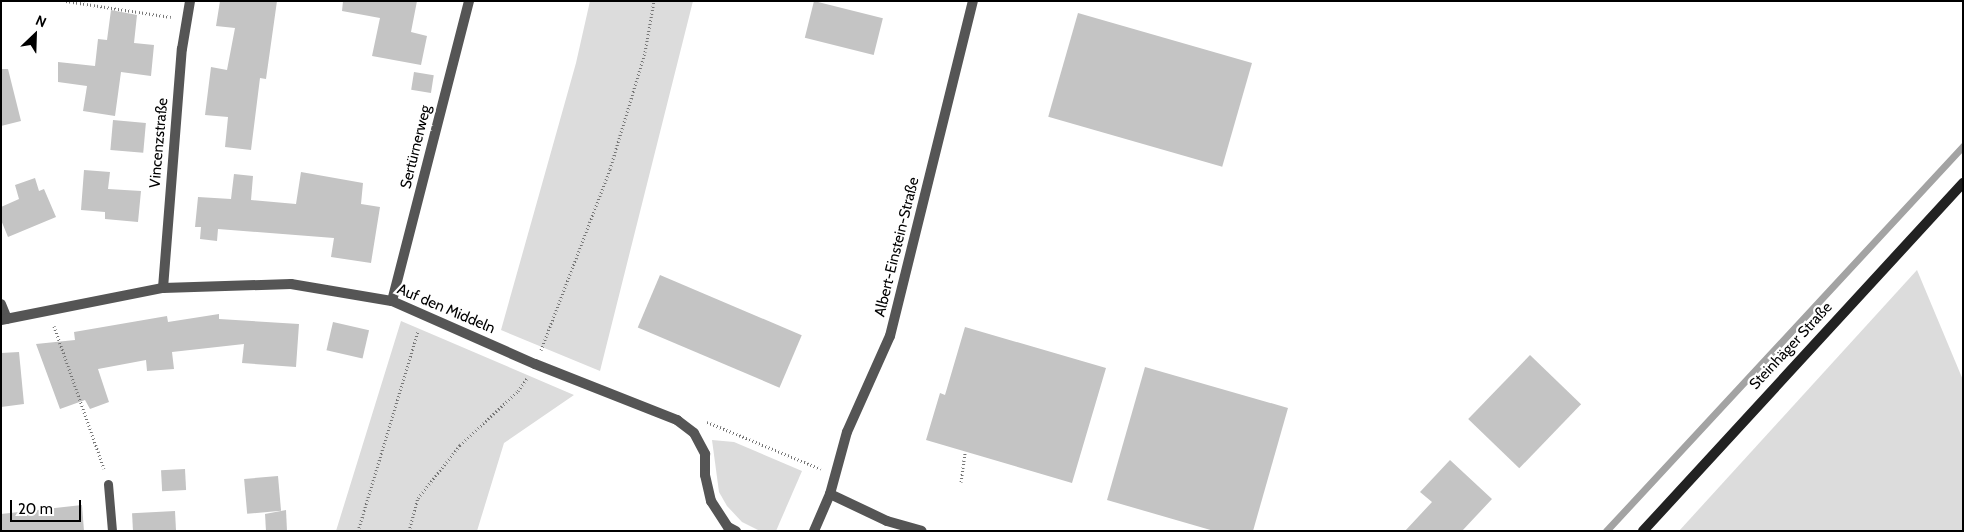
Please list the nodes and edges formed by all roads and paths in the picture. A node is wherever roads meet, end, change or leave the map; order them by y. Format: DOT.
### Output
graph roads {
  1 [pos="66,1"];
  2 [pos="190,1"];
  3 [pos="469,1"];
  4 [pos="654,1"];
  5 [pos="973,1"];
  6 [pos="187,19"];
  7 [pos="1963,183"];
  8 [pos="163,288"];
  9 [pos="392,301"];
  10 [pos="1,304"];
  11 [pos="49,309"];
  12 [pos="423,316"];
  13 [pos="4,320"];
  14 [pos="535,364"];
  15 [pos="965,452"];
  16 [pos="961,482"];
  17 [pos="108,484"];
  18 [pos="830,494"];
  19 [pos="112,531"];
  20 [pos="358,531"];
  21 [pos="409,531"];
  22 [pos="736,531"];
  23 [pos="814,531"];
  24 [pos="922,531"];
  25 [pos="1642,531"];
  1 -- 6 [label="path"];
  2 -- 6 [label="street, Vincenzstraße"];
  3 -- 9 [label="street, Sertürnerweg"];
  4 -- 14 [label="path"];
  5 -- 18 [label="street, Albert-Einstein-Straße"];
  6 -- 8 [label="street, Vincenzstraße"];
  7 -- 25 [label="main road, Steinhäger Straße"];
  8 -- 9 [label="street, Auf den Middeln"];
  8 -- 11 [label="street, Auf den Middeln"];
  9 -- 12 [label="street, Auf den Middeln"];
  10 -- 13 [label="street"];
  11 -- 13 [label="street, Auf den Middeln"];
  11 -- 17 [label="path"];
  12 -- 14 [label="street, Auf den Middeln"];
  12 -- 20 [label="path"];
  14 -- 21 [label="path"];
  14 -- 22 [label="street, Auf den Middeln"];
  15 -- 16 [label="path"];
  17 -- 19 [label="lane"];
  18 -- 23 [label="street, Albert-Einstein-Straße"];
  18 -- 24 [label="street"];
}
